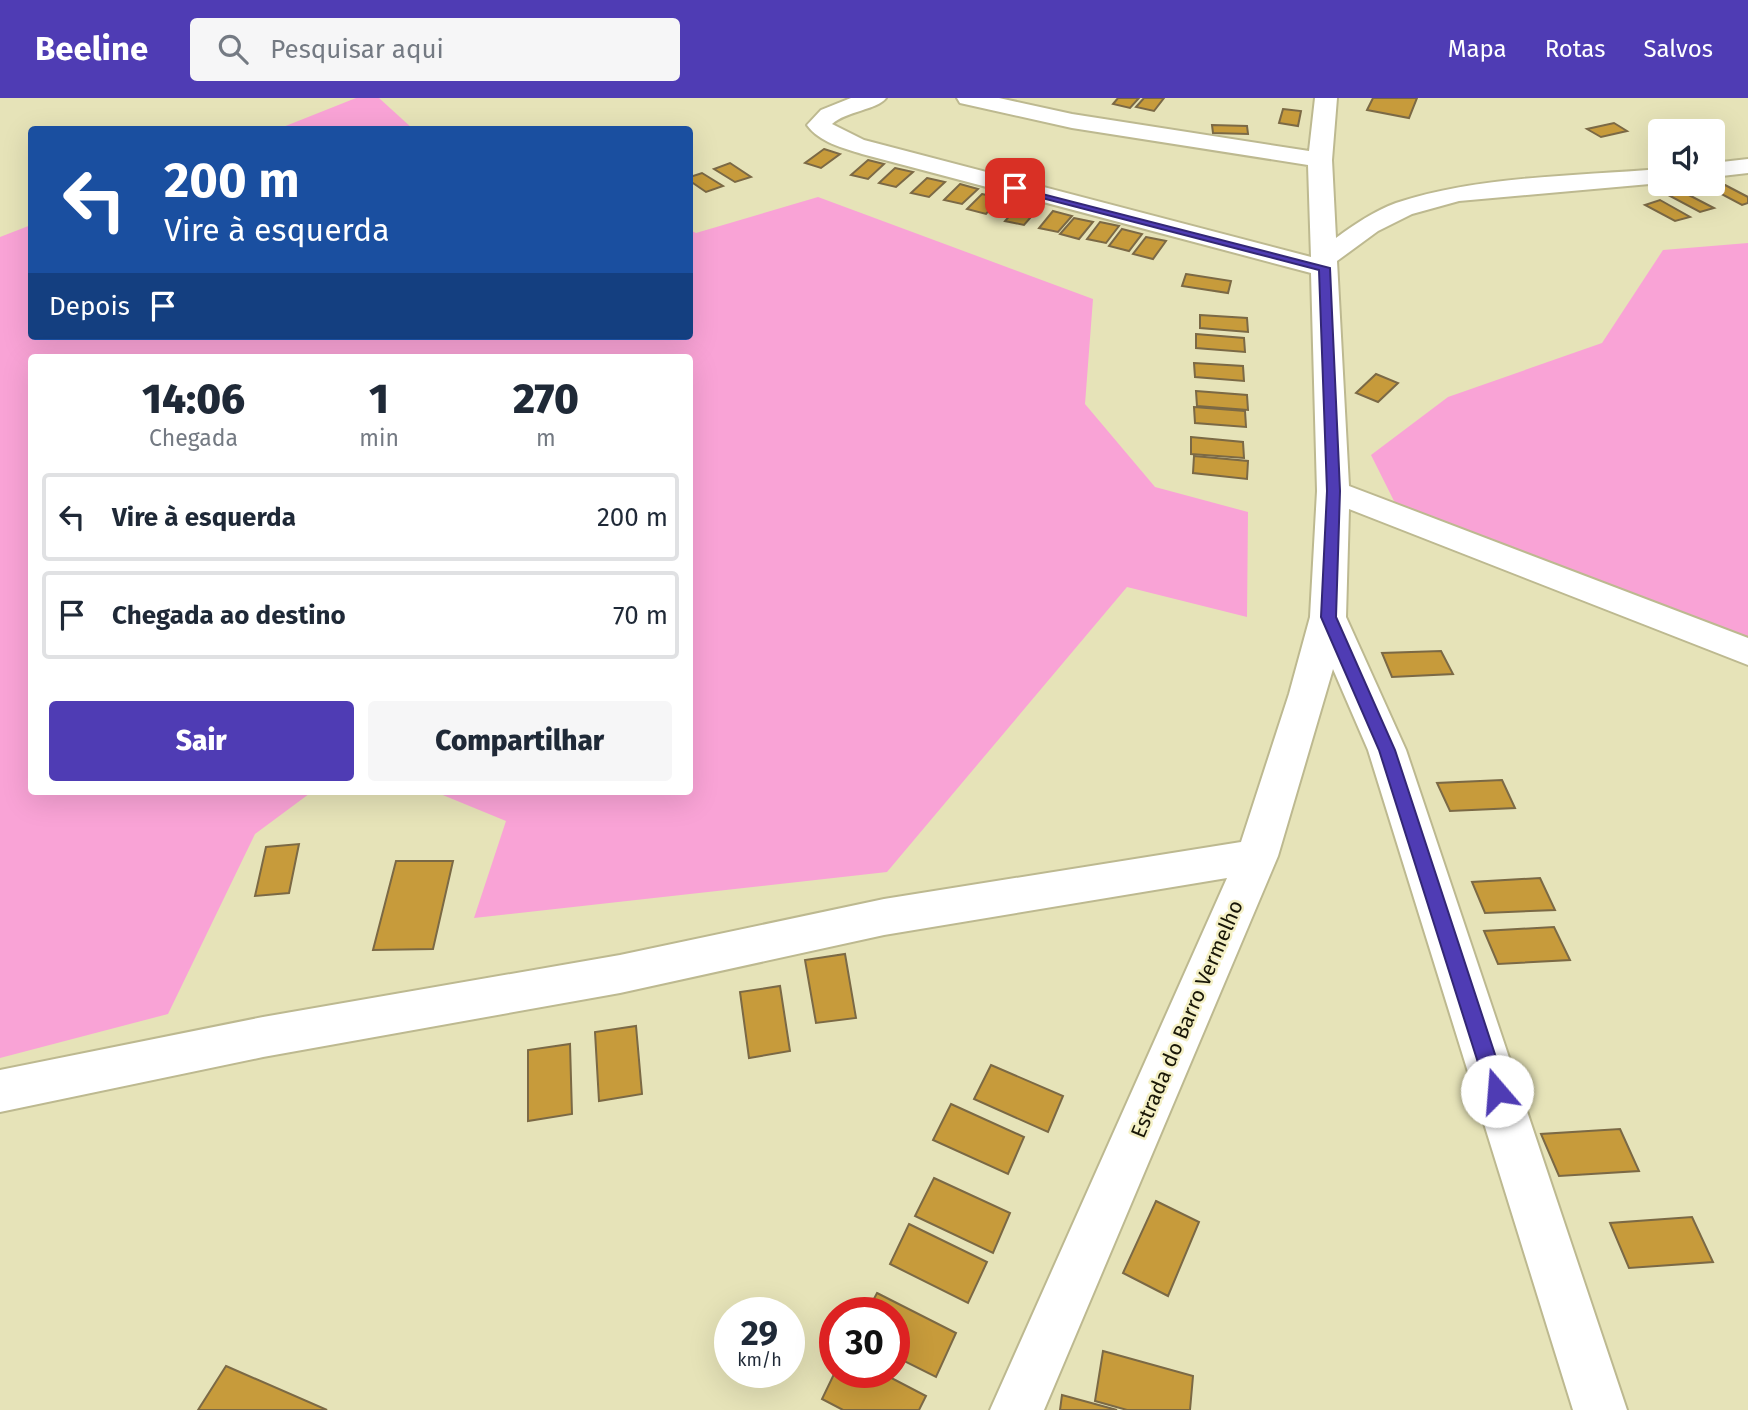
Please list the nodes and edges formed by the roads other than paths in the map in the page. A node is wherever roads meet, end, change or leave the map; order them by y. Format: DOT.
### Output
graph roads {
  1 [pos="875,98"];
  2 [pos="968,98"];
  3 [pos="1326,98"];
  4 [pos="1321,160"];
  5 [pos="1748,166"];
  6 [pos="1725,169"];
  7 [pos="1648,177"];
  8 [pos="1325,263"];
  9 [pos="1333,491"];
  10 [pos="1328,617"];
  11 [pos="1748,652"];
  12 [pos="1257,856"];
  13 [pos="0,1091"];
  14 [pos="1017,1410"];
  15 [pos="1600,1410"];
  1 -- 8 [label="street"];
  2 -- 4 [label="street"];
  3 -- 4 [label="street"];
  4 -- 8 [label="street"];
  5 -- 6 [label="street"];
  7 -- 8 [label="street"];
  8 -- 9 [label="street"];
  9 -- 10 [label="street"];
  9 -- 11 [label="street"];
  10 -- 12 [label="street, Estrada do Barro Vermelho"];
  10 -- 15 [label="street"];
  12 -- 13 [label="street"];
  12 -- 14 [label="street, Estrada do Barro Vermelho"];
}
